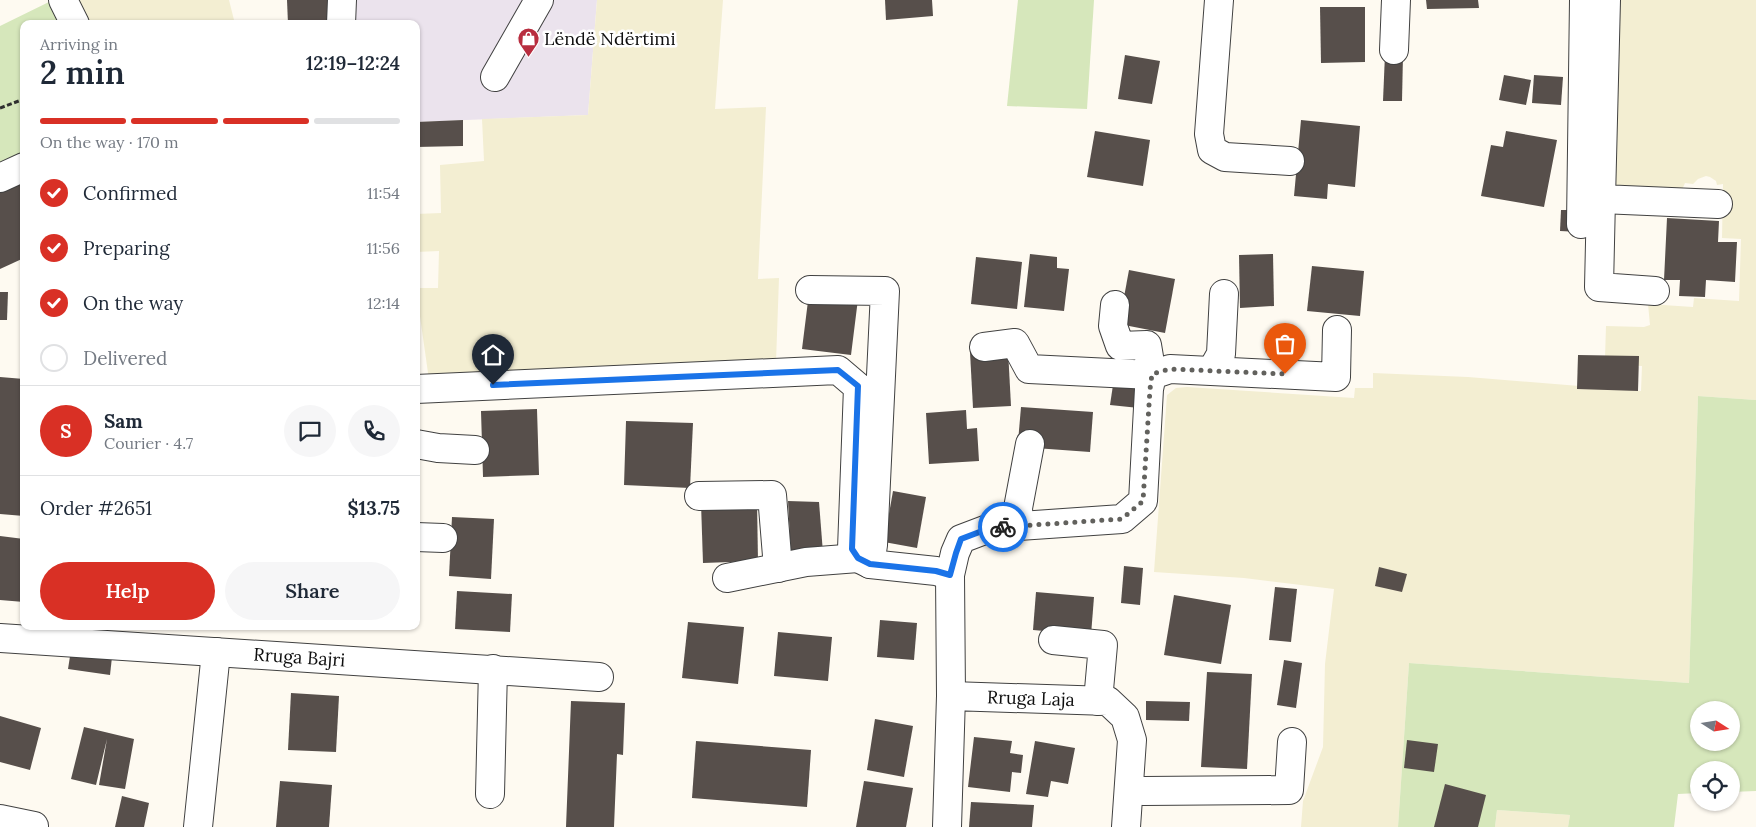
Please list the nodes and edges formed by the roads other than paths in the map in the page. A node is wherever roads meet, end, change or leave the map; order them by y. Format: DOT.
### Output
graph roads {
  1 [pos="63,0"];
  2 [pos="342,0"];
  3 [pos="539,0"];
  4 [pos="1219,0"];
  5 [pos="1396,0"];
  6 [pos="1584,0"];
  7 [pos="1606,0"];
  8 [pos="73,20"];
  9 [pos="342,20"];
  10 [pos="1394,50"];
  11 [pos="495,77"];
  12 [pos="1290,161"];
  13 [pos="20,169"];
  14 [pos="0,178"];
  15 [pos="1601,199"];
  16 [pos="1718,204"];
  17 [pos="1581,224"];
  18 [pos="810,290"];
  19 [pos="1655,291"];
  20 [pos="1224,294"];
  21 [pos="1115,305"];
  22 [pos="1338,330"];
  23 [pos="984,347"];
  24 [pos="1212,370"];
  25 [pos="1152,374"];
  26 [pos="420,389"];
  27 [pos="1030,444"];
  28 [pos="420,445"];
  29 [pos="475,450"];
  30 [pos="699,496"];
  31 [pos="1019,526"];
  32 [pos="420,537"];
  33 [pos="443,538"];
  34 [pos="860,557"];
  35 [pos="778,568"];
  36 [pos="950,575"];
  37 [pos="727,578"];
  38 [pos="0,638"];
  39 [pos="1053,640"];
  40 [pos="216,652"];
  41 [pos="493,670"];
  42 [pos="599,677"];
  43 [pos="951,696"];
  44 [pos="1098,701"];
  45 [pos="1292,742"];
  46 [pos="1129,790"];
  47 [pos="490,794"];
  48 [pos="0,819"];
  49 [pos="34,826"];
  50 [pos="198,827"];
  51 [pos="947,827"];
  52 [pos="1126,827"];
  1 -- 8 [label="street"];
  2 -- 9 [label="street"];
  3 -- 11 [label="street"];
  4 -- 12 [label="street"];
  5 -- 10 [label="street"];
  6 -- 17 [label="street"];
  7 -- 15 [label="street"];
  13 -- 14 [label="street"];
  15 -- 16 [label="street"];
  15 -- 19 [label="street"];
  18 -- 34 [label="street"];
  20 -- 24 [label="street"];
  21 -- 25 [label="street"];
  22 -- 24 [label="street"];
  23 -- 25 [label="street"];
  24 -- 25 [label="street"];
  25 -- 31 [label="street"];
  26 -- 34 [label="street"];
  27 -- 31 [label="street"];
  28 -- 29 [label="street"];
  30 -- 35 [label="street"];
  31 -- 36 [label="street"];
  32 -- 33 [label="street"];
  34 -- 35 [label="street"];
  34 -- 36 [label="street"];
  35 -- 37 [label="street"];
  36 -- 43 [label="street"];
  38 -- 40 [label="street, Rruga Bajri"];
  39 -- 44 [label="street"];
  40 -- 41 [label="street, Rruga Bajri"];
  40 -- 50 [label="street"];
  41 -- 42 [label="street, Rruga Bajri"];
  41 -- 47 [label="street"];
  43 -- 44 [label="street, Rruga Laja"];
  43 -- 51 [label="street"];
  44 -- 46 [label="street, Rruga Laja"];
  45 -- 46 [label="street"];
  46 -- 52 [label="street, Rruga Laja"];
  48 -- 49 [label="street"];
}
